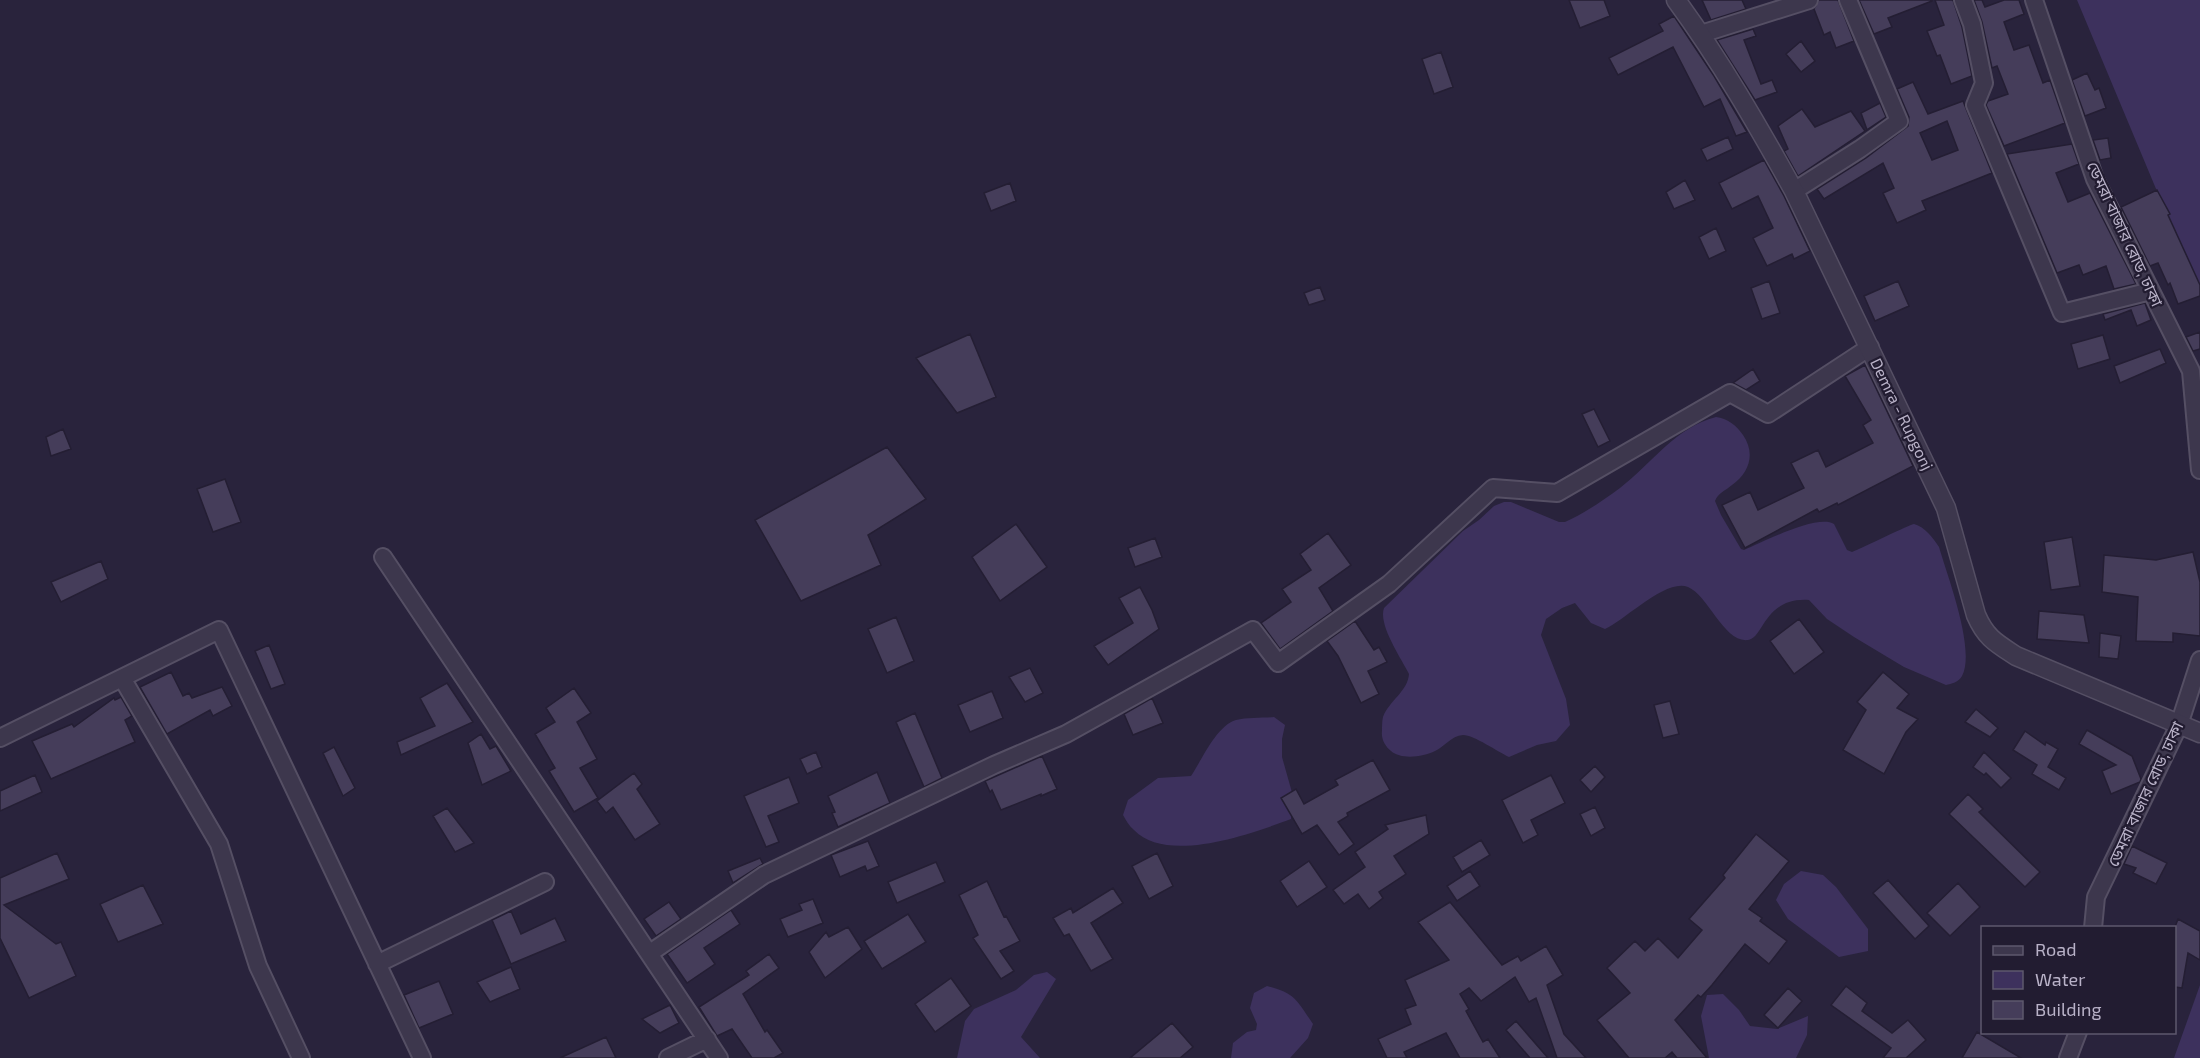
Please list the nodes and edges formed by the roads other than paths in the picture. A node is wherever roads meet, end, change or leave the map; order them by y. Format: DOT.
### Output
graph roads {
  1 [pos="1676,0"];
  2 [pos="1809,0"];
  3 [pos="1848,0"];
  4 [pos="1963,0"];
  5 [pos="2034,0"];
  6 [pos="1701,34"];
  7 [pos="1794,191"];
  8 [pos="2151,291"];
  9 [pos="1870,347"];
  10 [pos="2200,470"];
  11 [pos="382,557"];
  12 [pos="2200,660"];
  13 [pos="123,678"];
  14 [pos="2179,725"];
  15 [pos="2200,733"];
  16 [pos="0,738"];
  17 [pos="545,882"];
  18 [pos="2093,926"];
  19 [pos="650,952"];
  20 [pos="377,964"];
  21 [pos="2077,1034"];
  22 [pos="707,1039"];
  23 [pos="302,1058"];
  24 [pos="422,1058"];
  25 [pos="668,1058"];
  26 [pos="719,1058"];
  27 [pos="2068,1058"];
  1 -- 6 [label="street, Demra - Rupgonj"];
  2 -- 6 [label="street"];
  3 -- 7 [label="street"];
  4 -- 8 [label="street"];
  5 -- 8 [label="street, ডেমরা বাজার রোড, ঢাকা"];
  6 -- 7 [label="street, Demra - Rupgonj"];
  7 -- 9 [label="street, Demra - Rupgonj"];
  8 -- 10 [label="street, ডেমরা বাজার রোড, ঢাকা"];
  9 -- 14 [label="street, Demra - Rupgonj"];
  9 -- 19 [label="street"];
  11 -- 19 [label="street"];
  12 -- 14 [label="street, ডেমরা বাজার রোড, ঢাকা"];
  13 -- 16 [label="street"];
  13 -- 20 [label="street"];
  13 -- 23 [label="street"];
  14 -- 15 [label="street, Demra - Rupgonj"];
  14 -- 18 [label="street, ডেমরা বাজার রোড, ঢাকা"];
  17 -- 20 [label="street"];
  19 -- 22 [label="street"];
  20 -- 24 [label="street"];
  21 -- 27 [label="street"];
  22 -- 25 [label="street"];
  22 -- 26 [label="street"];
}
